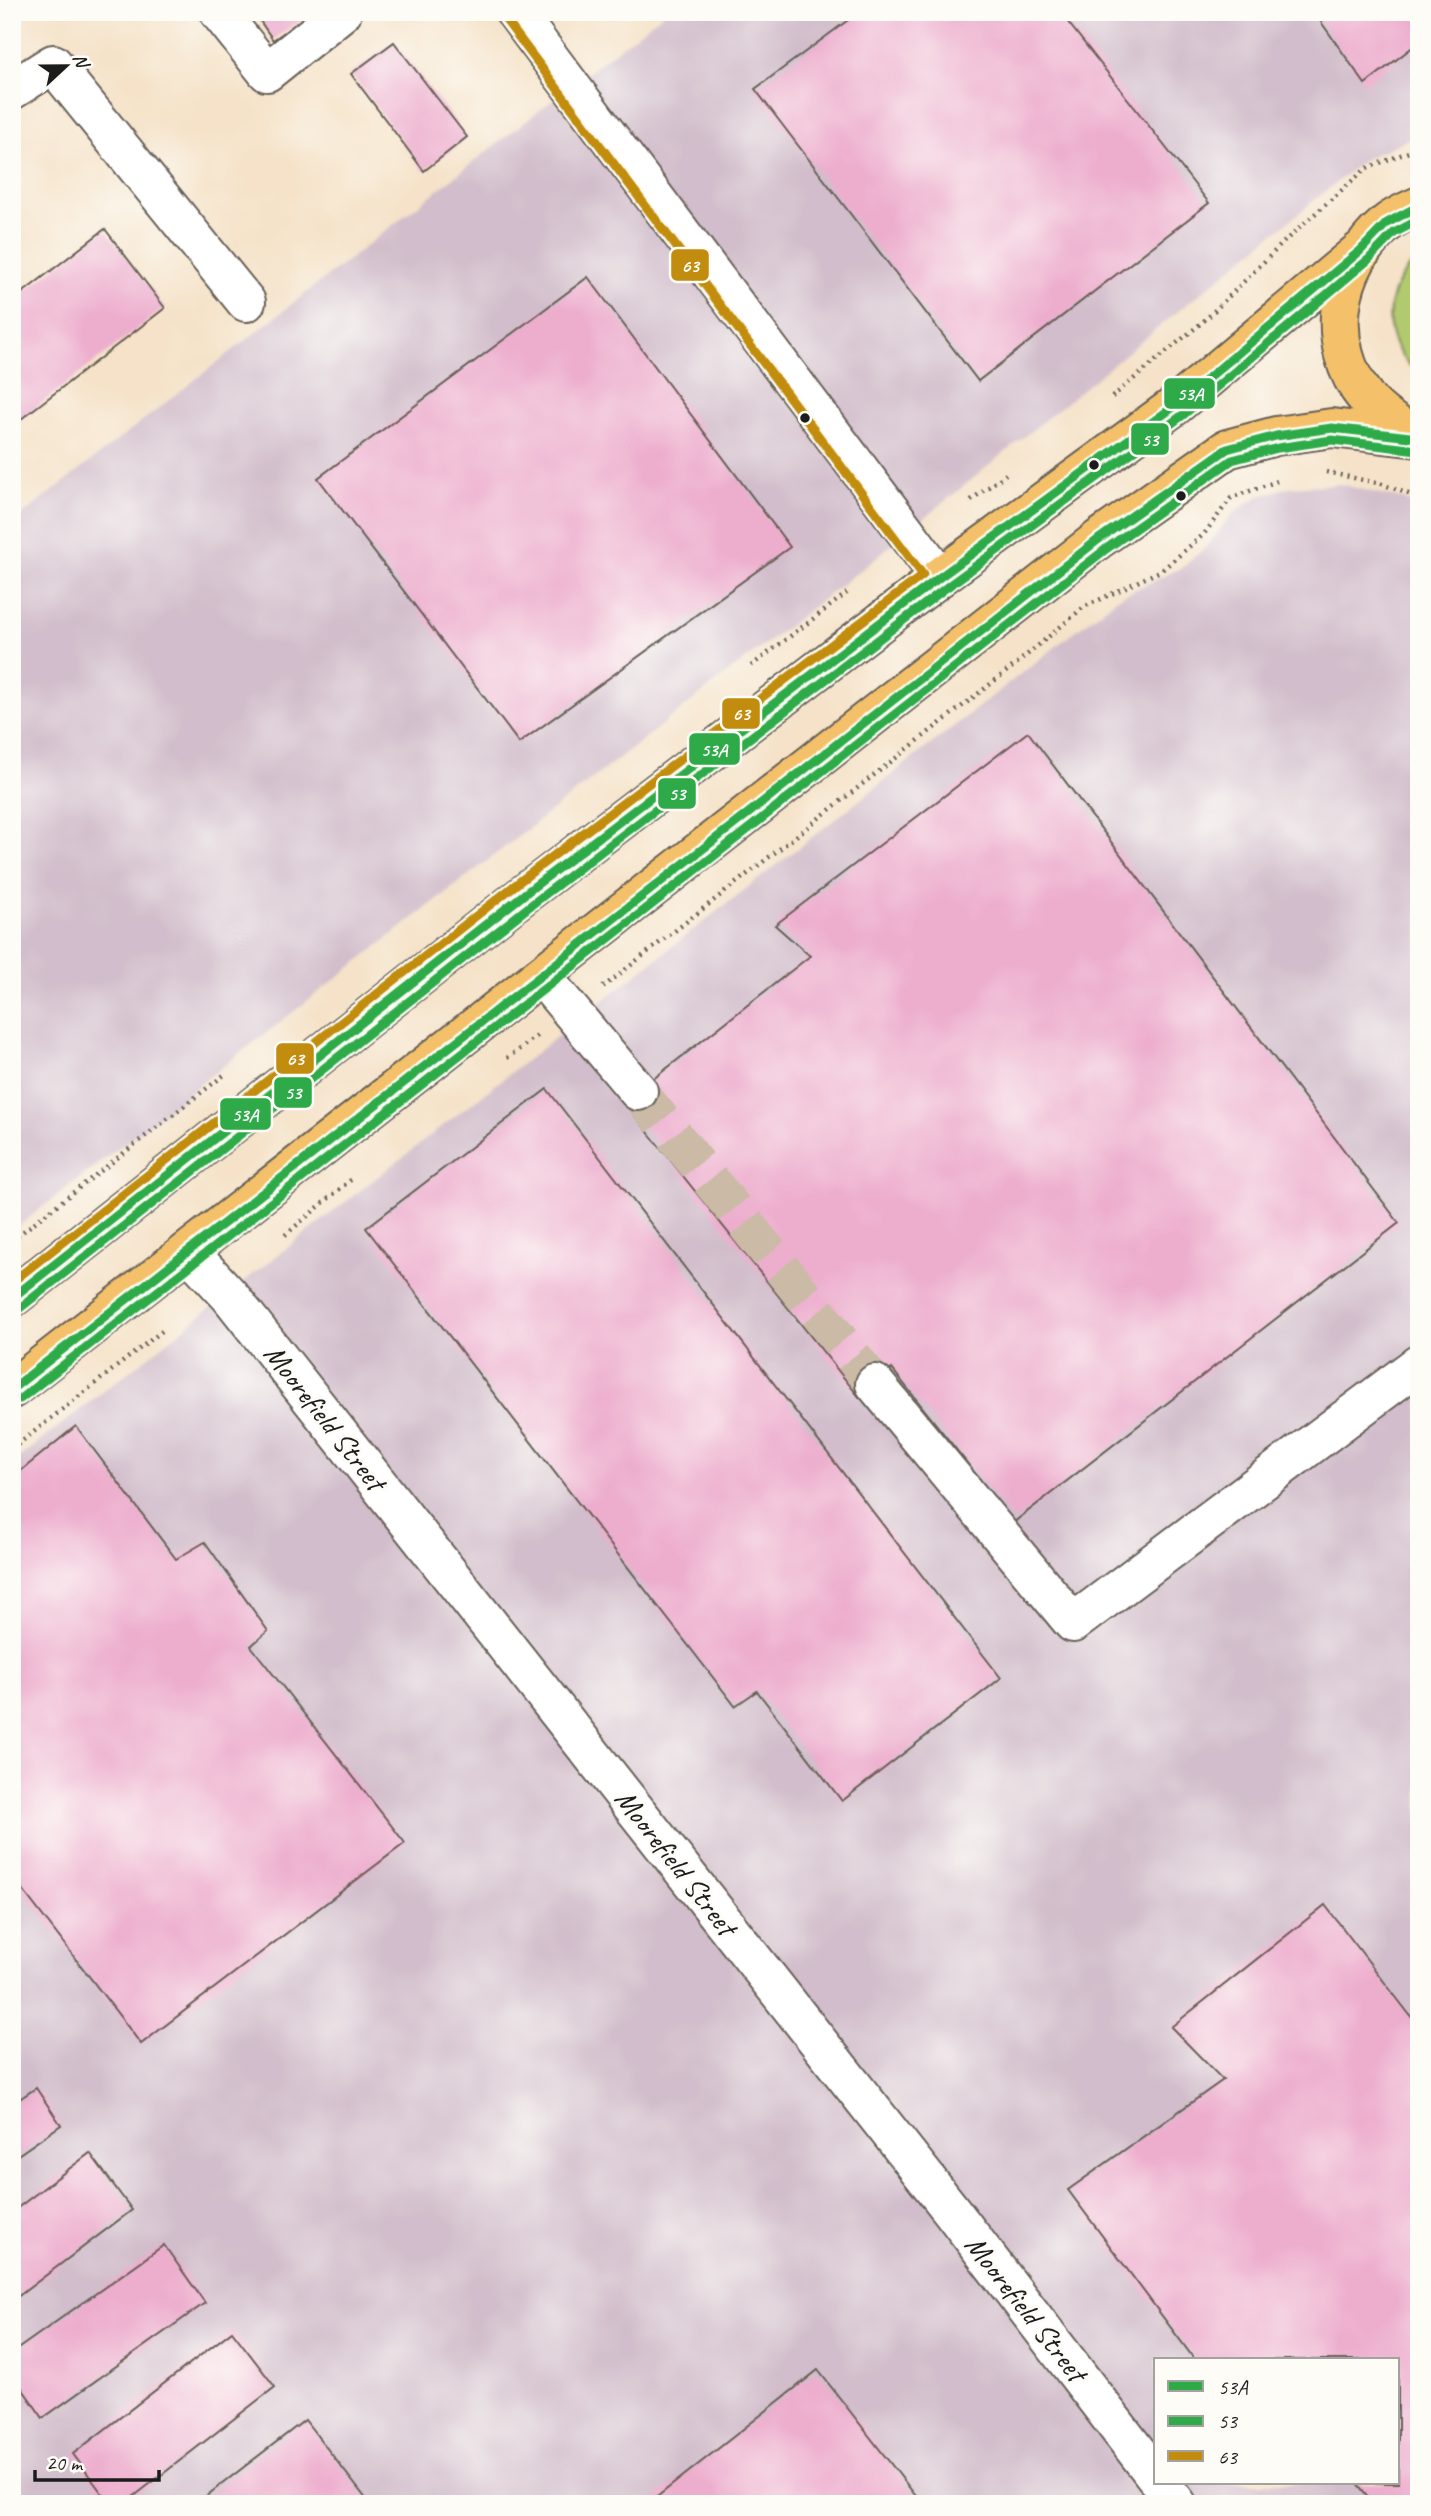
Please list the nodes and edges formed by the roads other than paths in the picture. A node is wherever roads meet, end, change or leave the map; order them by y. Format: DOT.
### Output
graph roads {
  1 [pos="219,12"];
  2 [pos="342,12"];
  3 [pos="514,12"];
  4 [pos="12,90"];
  5 [pos="1419,206"];
  6 [pos="1360,251"];
  7 [pos="246,302"];
  8 [pos="1418,438"];
  9 [pos="940,577"];
  10 [pos="542,977"];
  11 [pos="638,1091"];
  12 [pos="190,1253"];
  13 [pos="12,1298"];
  14 [pos="1419,1364"];
  15 [pos="875,1384"];
  16 [pos="12,1389"];
  17 [pos="1154,2474"];
  18 [pos="1162,2484"];
  19 [pos="1177,2504"];
  1 -- 2 [label="street"];
  3 -- 9 [label="street"];
  4 -- 7 [label="street"];
  5 -- 6 [label="main road"];
  6 -- 8 [label="main road"];
  6 -- 9 [label="main road"];
  8 -- 10 [label="main road"];
  9 -- 13 [label="main road"];
  10 -- 11 [label="street"];
  10 -- 12 [label="main road"];
  12 -- 16 [label="main road"];
  12 -- 17 [label="street, Moorefield Street"];
  14 -- 15 [label="street"];
  18 -- 19 [label="street"];
}
